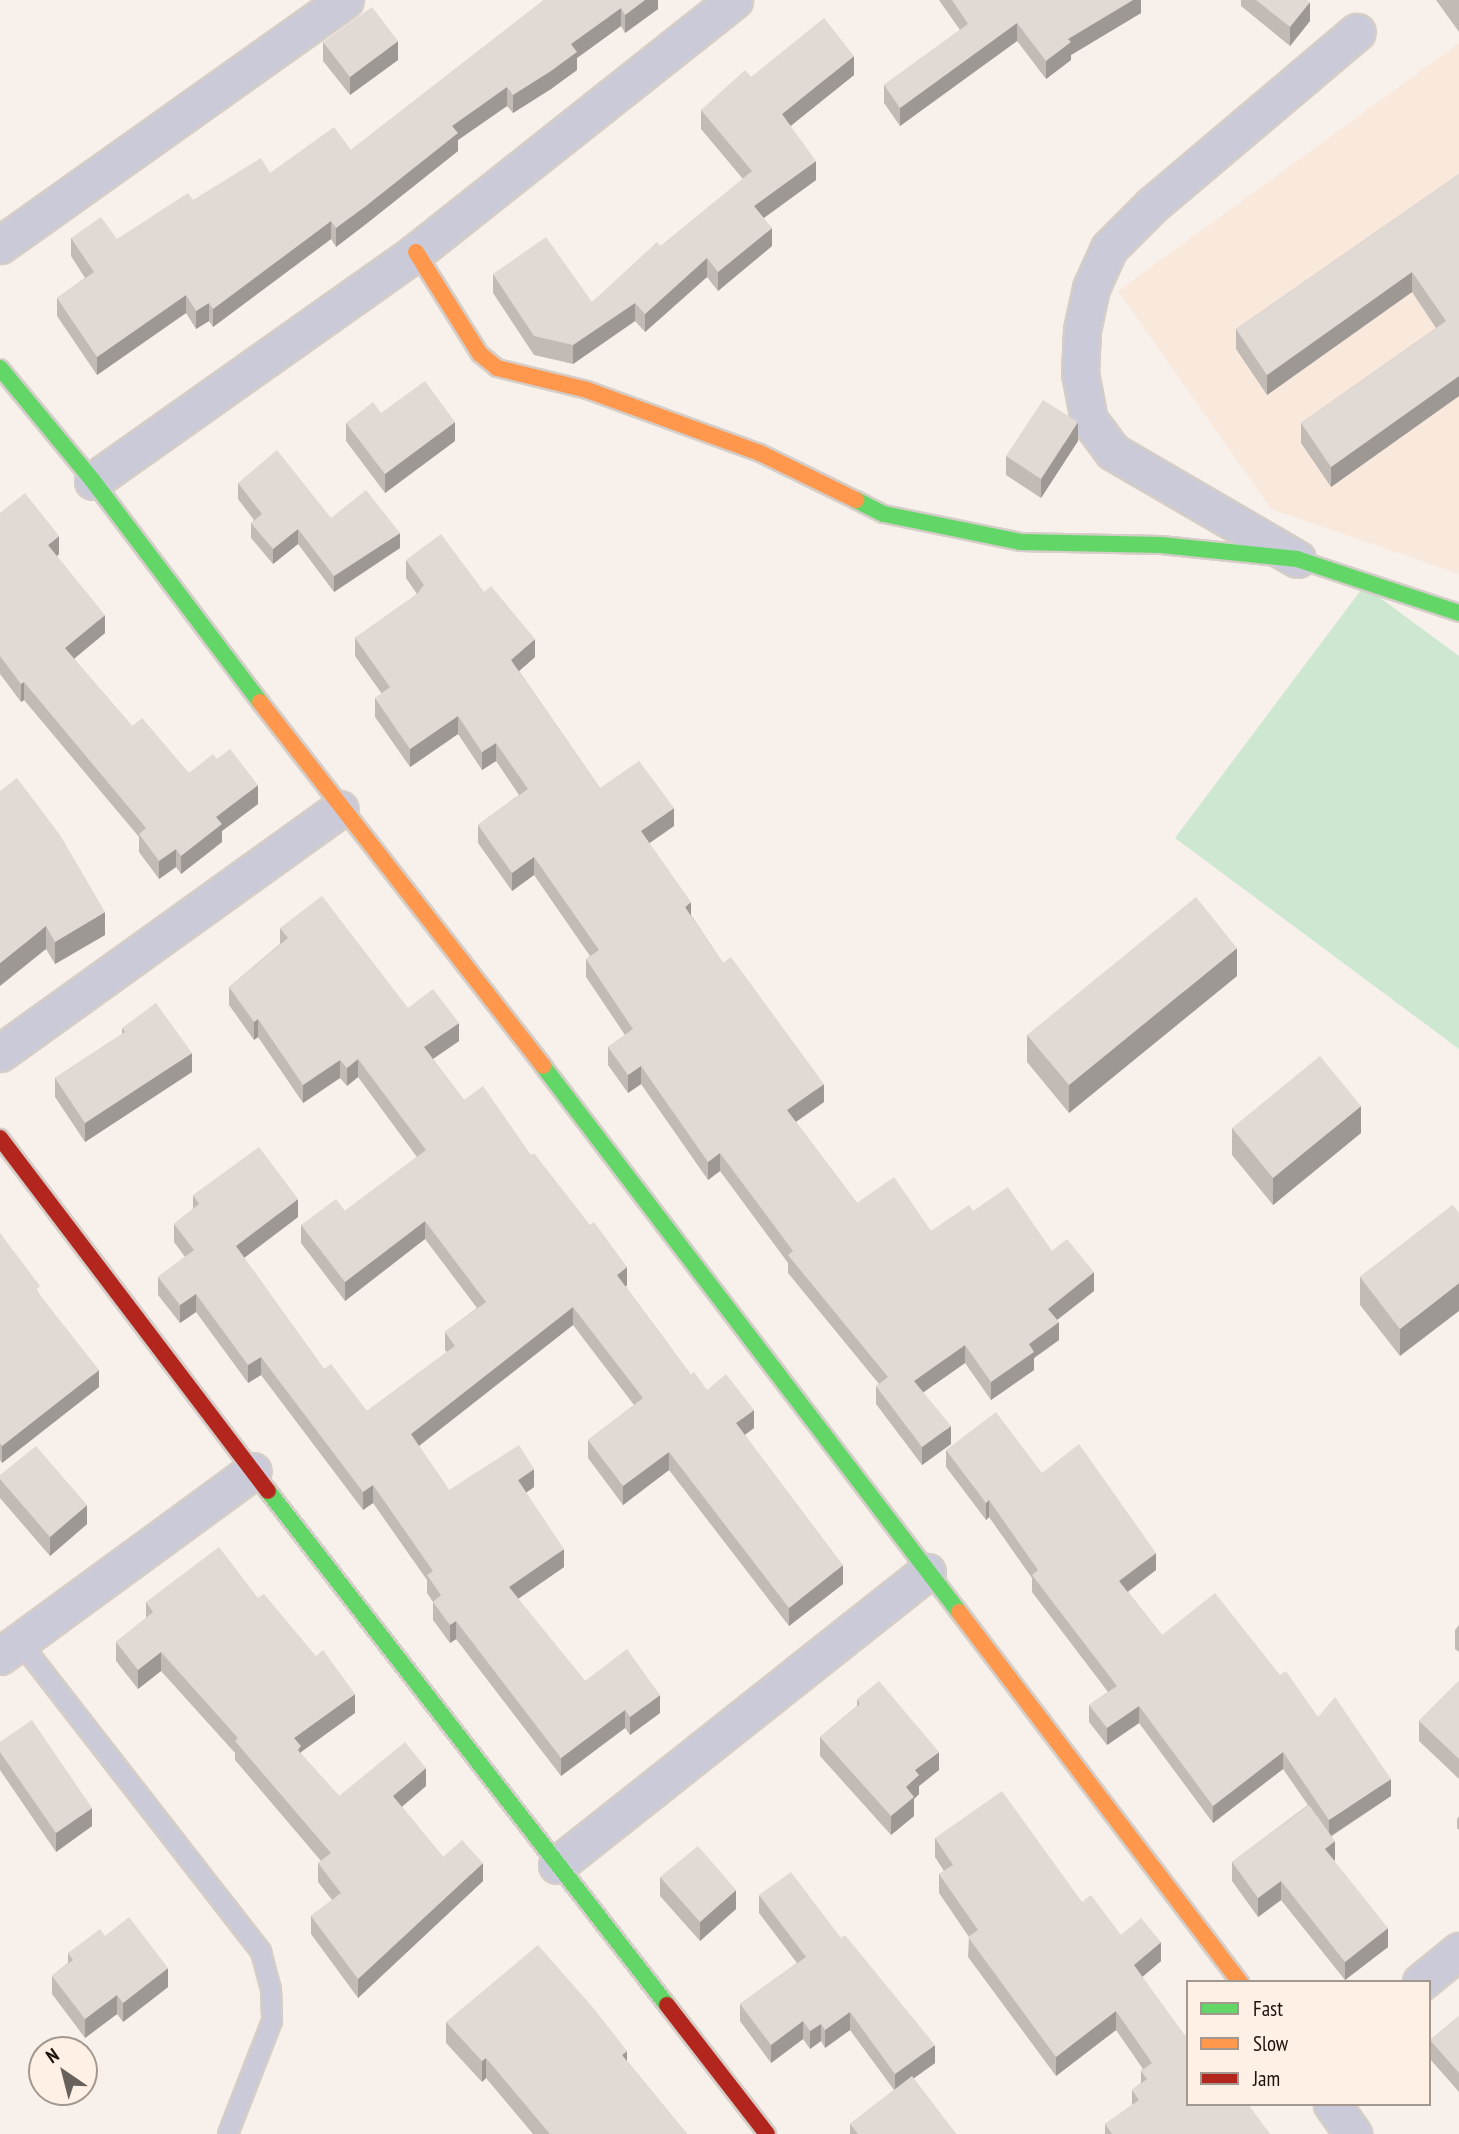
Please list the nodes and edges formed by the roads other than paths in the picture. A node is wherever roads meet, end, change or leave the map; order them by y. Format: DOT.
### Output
graph roads {
  1 [pos="345,0"];
  2 [pos="734,0"];
  3 [pos="1357,32"];
  4 [pos="0,246"];
  5 [pos="416,252"];
  6 [pos="0,368"];
  7 [pos="93,481"];
  8 [pos="1297,559"];
  9 [pos="1459,613"];
  10 [pos="340,809"];
  11 [pos="0,1053"];
  12 [pos="0,1138"];
  13 [pos="253,1471"];
  14 [pos="927,1572"];
  15 [pos="10,1649"];
  16 [pos="557,1865"];
  17 [pos="1459,1951"];
  18 [pos="1238,1980"];
  19 [pos="1423,1980"];
  20 [pos="1333,2106"];
  21 [pos="228,2134"];
  22 [pos="767,2134"];
  23 [pos="1353,2134"];
  1 -- 4 [label="street"];
  2 -- 5 [label="street"];
  3 -- 8 [label="street"];
  5 -- 7 [label="street"];
  5 -- 8 [label="street"];
  6 -- 7 [label="street"];
  7 -- 10 [label="street"];
  8 -- 9 [label="street"];
  10 -- 11 [label="street"];
  10 -- 14 [label="street"];
  12 -- 13 [label="street"];
  13 -- 15 [label="street"];
  13 -- 16 [label="street"];
  14 -- 16 [label="street"];
  14 -- 18 [label="street"];
  15 -- 21 [label="lane"];
  16 -- 22 [label="street"];
  17 -- 19 [label="street"];
  20 -- 23 [label="street"];
}
